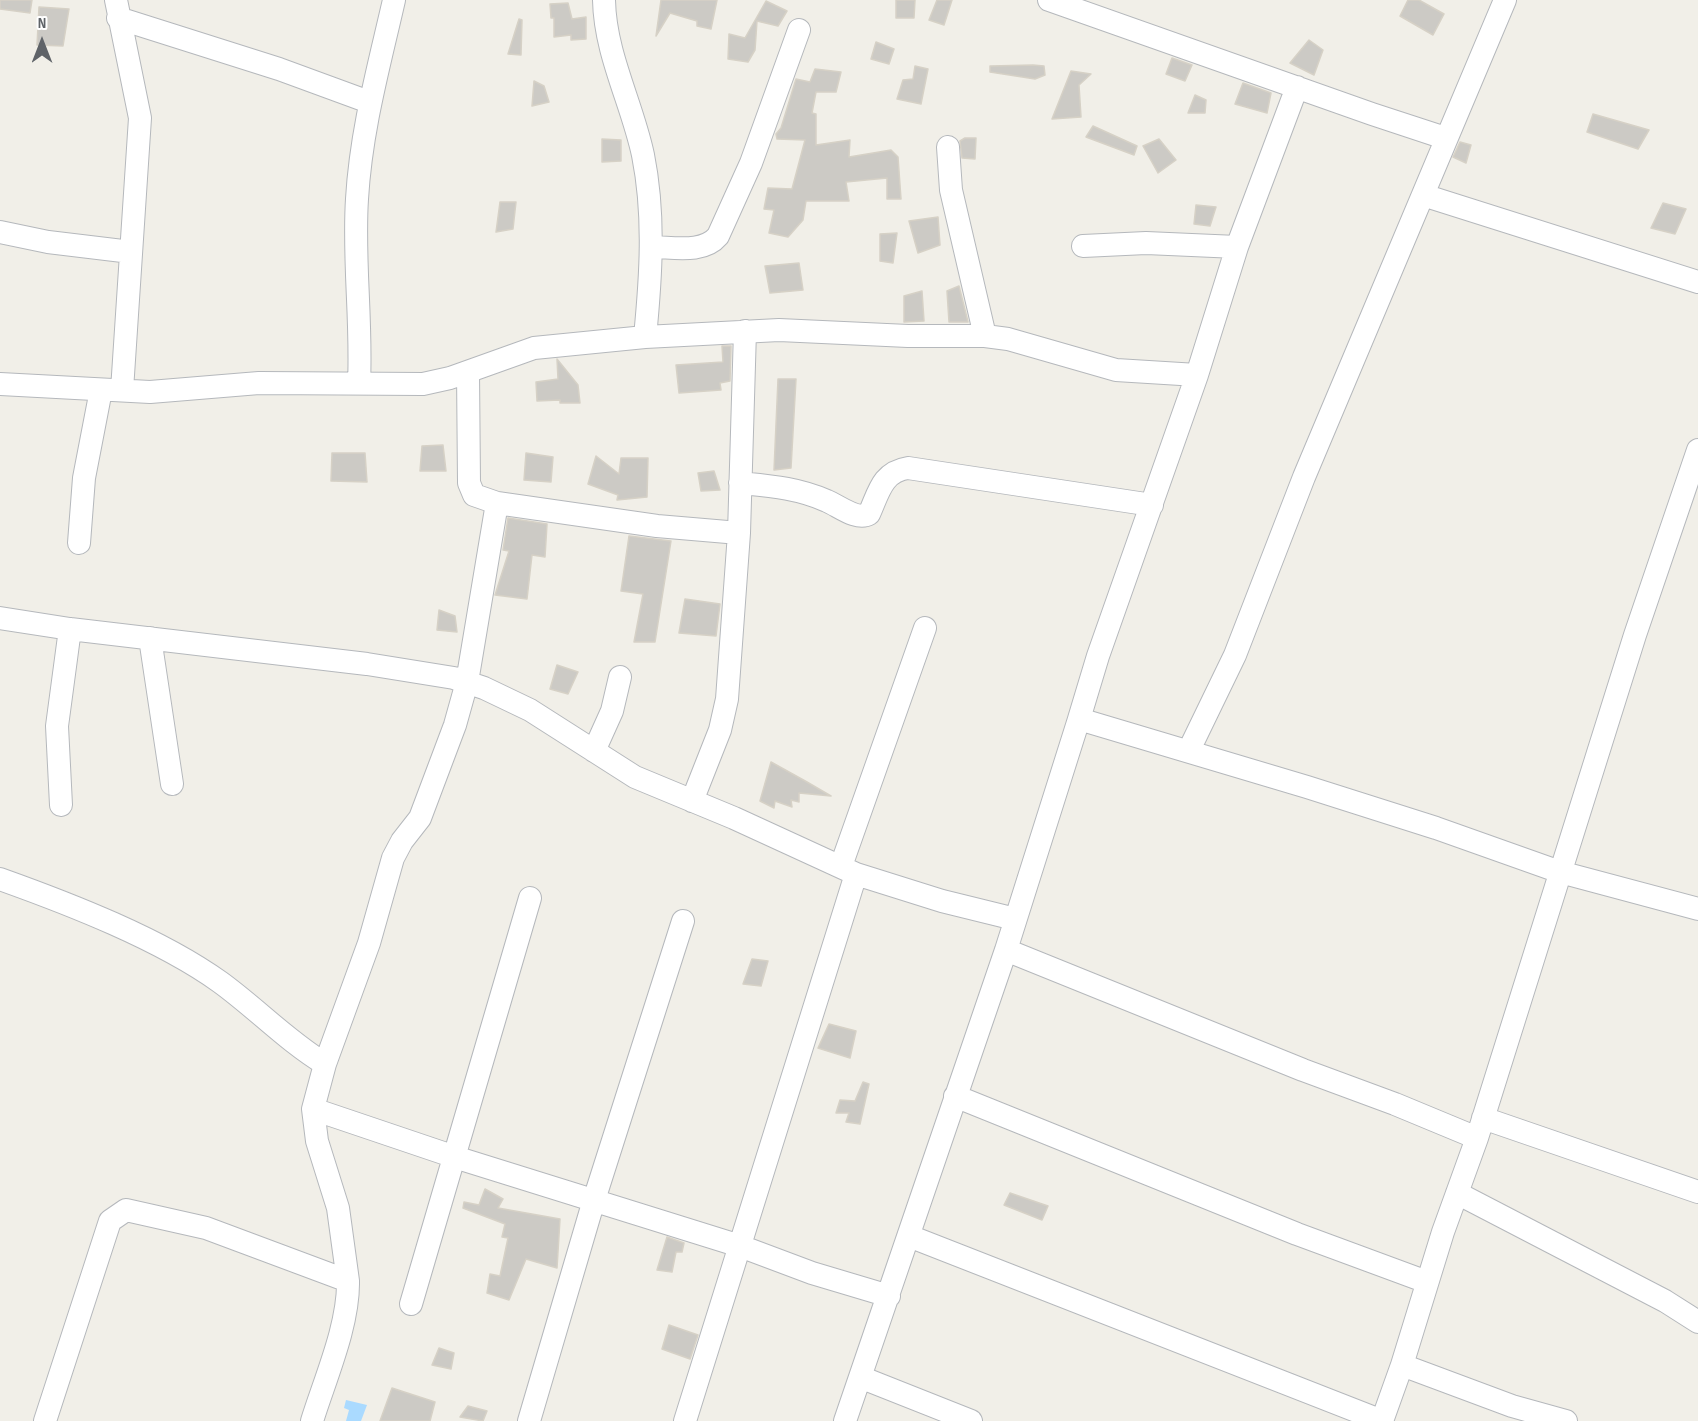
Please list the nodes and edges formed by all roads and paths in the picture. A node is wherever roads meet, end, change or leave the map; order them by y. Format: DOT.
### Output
graph roads {
  1 [pos="394,0"];
  2 [pos="604,0"];
  3 [pos="1049,0"];
  4 [pos="1505,0"];
  5 [pos="117,9"];
  6 [pos="799,30"];
  7 [pos="1297,87"];
  8 [pos="369,102"];
  9 [pos="1445,138"];
  10 [pos="948,147"];
  11 [pos="1423,195"];
  12 [pos="0,232"];
  13 [pos="1083,246"];
  14 [pos="651,247"];
  15 [pos="1238,247"];
  16 [pos="131,252"];
  17 [pos="1698,282"];
  18 [pos="745,331"];
  19 [pos="985,336"];
  20 [pos="645,337"];
  21 [pos="468,372"];
  22 [pos="1197,375"];
  23 [pos="359,383"];
  24 [pos="0,384"];
  25 [pos="111,390"];
  26 [pos="1698,450"];
  27 [pos="740,483"];
  28 [pos="497,503"];
  29 [pos="1152,506"];
  30 [pos="739,533"];
  31 [pos="79,543"];
  32 [pos="0,618"];
  33 [pos="70,628"];
  34 [pos="925,628"];
  35 [pos="150,638"];
  36 [pos="620,677"];
  37 [pos="467,682"];
  38 [pos="1079,719"];
  39 [pos="1189,750"];
  40 [pos="594,751"];
  41 [pos="171,784"];
  42 [pos="692,801"];
  43 [pos="61,805"];
  44 [pos="848,870"];
  45 [pos="1560,872"];
  46 [pos="0,879"];
  47 [pos="530,898"];
  48 [pos="1698,909"];
  49 [pos="1015,919"];
  50 [pos="683,921"];
  51 [pos="1006,950"];
  52 [pos="325,1064"];
  53 [pos="955,1096"];
  54 [pos="313,1109"];
  55 [pos="1480,1128"];
  56 [pos="453,1156"];
  57 [pos="1698,1192"];
  58 [pos="1457,1193"];
  59 [pos="594,1200"];
  60 [pos="909,1236"];
  61 [pos="740,1246"];
  62 [pos="348,1281"];
  63 [pos="1427,1282"];
  64 [pos="889,1296"];
  65 [pos="411,1304"];
  66 [pos="1698,1322"];
  67 [pos="1402,1365"];
  68 [pos="860,1377"];
  69 [pos="1516,1414"];
  70 [pos="45,1421"];
  71 [pos="312,1421"];
  72 [pos="529,1421"];
  73 [pos="685,1421"];
  74 [pos="845,1421"];
  75 [pos="971,1421"];
  76 [pos="1382,1421"];
  77 [pos="1566,1421"];
  1 -- 8 [label="street"];
  2 -- 14 [label="street"];
  3 -- 7 [label="street"];
  4 -- 9 [label="street"];
  5 -- 8 [label="street"];
  5 -- 16 [label="street"];
  6 -- 14 [label="street"];
  7 -- 9 [label="street"];
  7 -- 15 [label="street"];
  8 -- 23 [label="street"];
  9 -- 11 [label="street"];
  10 -- 19 [label="street"];
  11 -- 17 [label="street"];
  11 -- 39 [label="street"];
  12 -- 16 [label="street"];
  13 -- 15 [label="street"];
  14 -- 20 [label="street"];
  15 -- 22 [label="street"];
  16 -- 25 [label="street"];
  18 -- 19 [label="street"];
  18 -- 20 [label="street"];
  18 -- 27 [label="street"];
  19 -- 22 [label="street"];
  20 -- 21 [label="street"];
  21 -- 23 [label="street"];
  21 -- 28 [label="street"];
  22 -- 29 [label="street"];
  23 -- 25 [label="street"];
  24 -- 25 [label="street"];
  25 -- 31 [label="street"];
  26 -- 45 [label="street"];
  27 -- 29 [label="street"];
  27 -- 30 [label="street"];
  28 -- 30 [label="street"];
  28 -- 37 [label="street"];
  29 -- 38 [label="street"];
  30 -- 42 [label="street"];
  32 -- 33 [label="street"];
  33 -- 35 [label="street"];
  33 -- 43 [label="street"];
  34 -- 44 [label="street"];
  35 -- 37 [label="street"];
  35 -- 41 [label="street"];
  36 -- 40 [label="street"];
  37 -- 40 [label="street"];
  37 -- 52 [label="street"];
  38 -- 39 [label="street"];
  38 -- 49 [label="street"];
  39 -- 45 [label="street"];
  40 -- 42 [label="street"];
  42 -- 44 [label="street"];
  44 -- 49 [label="street"];
  44 -- 61 [label="street"];
  45 -- 48 [label="street"];
  45 -- 55 [label="street"];
  46 -- 52 [label="street"];
  47 -- 56 [label="street"];
  49 -- 51 [label="street"];
  50 -- 59 [label="street"];
  51 -- 53 [label="street"];
  51 -- 55 [label="street"];
  52 -- 54 [label="street"];
  53 -- 60 [label="street"];
  53 -- 63 [label="street"];
  54 -- 56 [label="street"];
  54 -- 62 [label="street"];
  55 -- 57 [label="street"];
  55 -- 58 [label="street"];
  56 -- 59 [label="street"];
  56 -- 65 [label="street"];
  58 -- 63 [label="street"];
  58 -- 66 [label="street"];
  59 -- 61 [label="street"];
  59 -- 72 [label="street"];
  60 -- 64 [label="street"];
  60 -- 76 [label="street"];
  61 -- 64 [label="street"];
  61 -- 73 [label="street"];
  62 -- 70 [label="street"];
  62 -- 71 [label="street"];
  63 -- 67 [label="street"];
  64 -- 68 [label="street"];
  67 -- 69 [label="street"];
  67 -- 76 [label="street"];
  68 -- 74 [label="street"];
  68 -- 75 [label="street"];
  69 -- 77 [label="street"];
}
